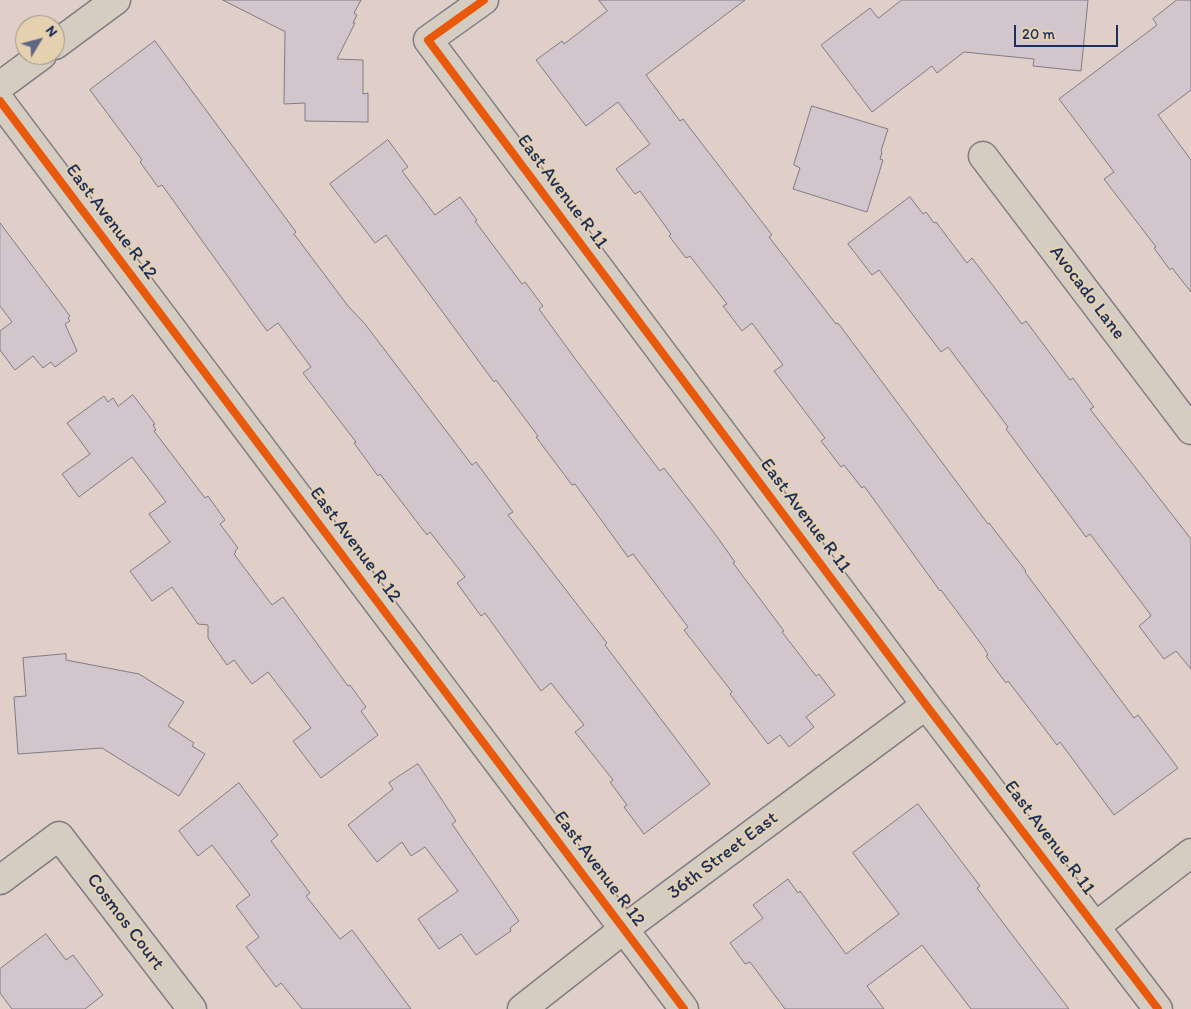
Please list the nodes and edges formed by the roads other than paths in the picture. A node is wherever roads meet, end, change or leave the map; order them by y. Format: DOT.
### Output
graph roads {
  1 [pos="116,0"];
  2 [pos="484,0"];
  3 [pos="65,38"];
  4 [pos="28,65"];
  5 [pos="0,86"];
  6 [pos="0,101"];
  7 [pos="983,156"];
  8 [pos="1191,430"];
  9 [pos="926,704"];
  10 [pos="1191,853"];
  11 [pos="0,880"];
  12 [pos="1096,926"];
  13 [pos="624,929"];
  14 [pos="192,1009"];
  15 [pos="522,1009"];
  16 [pos="684,1009"];
  17 [pos="1158,1009"];
  1 -- 3 [label="street"];
  2 -- 9 [label="street, East Avenue R 11"];
  4 -- 5 [label="street"];
  6 -- 13 [label="street, East Avenue R 12"];
  7 -- 8 [label="street, Avocado Lane"];
  9 -- 12 [label="street, East Avenue R 11"];
  9 -- 13 [label="street, 36th Street East"];
  10 -- 12 [label="street"];
  11 -- 14 [label="street, Cosmos Court"];
  12 -- 17 [label="street, East Avenue R 11"];
  13 -- 15 [label="street, 36th Street East"];
  13 -- 16 [label="street, East Avenue R 12"];
}
